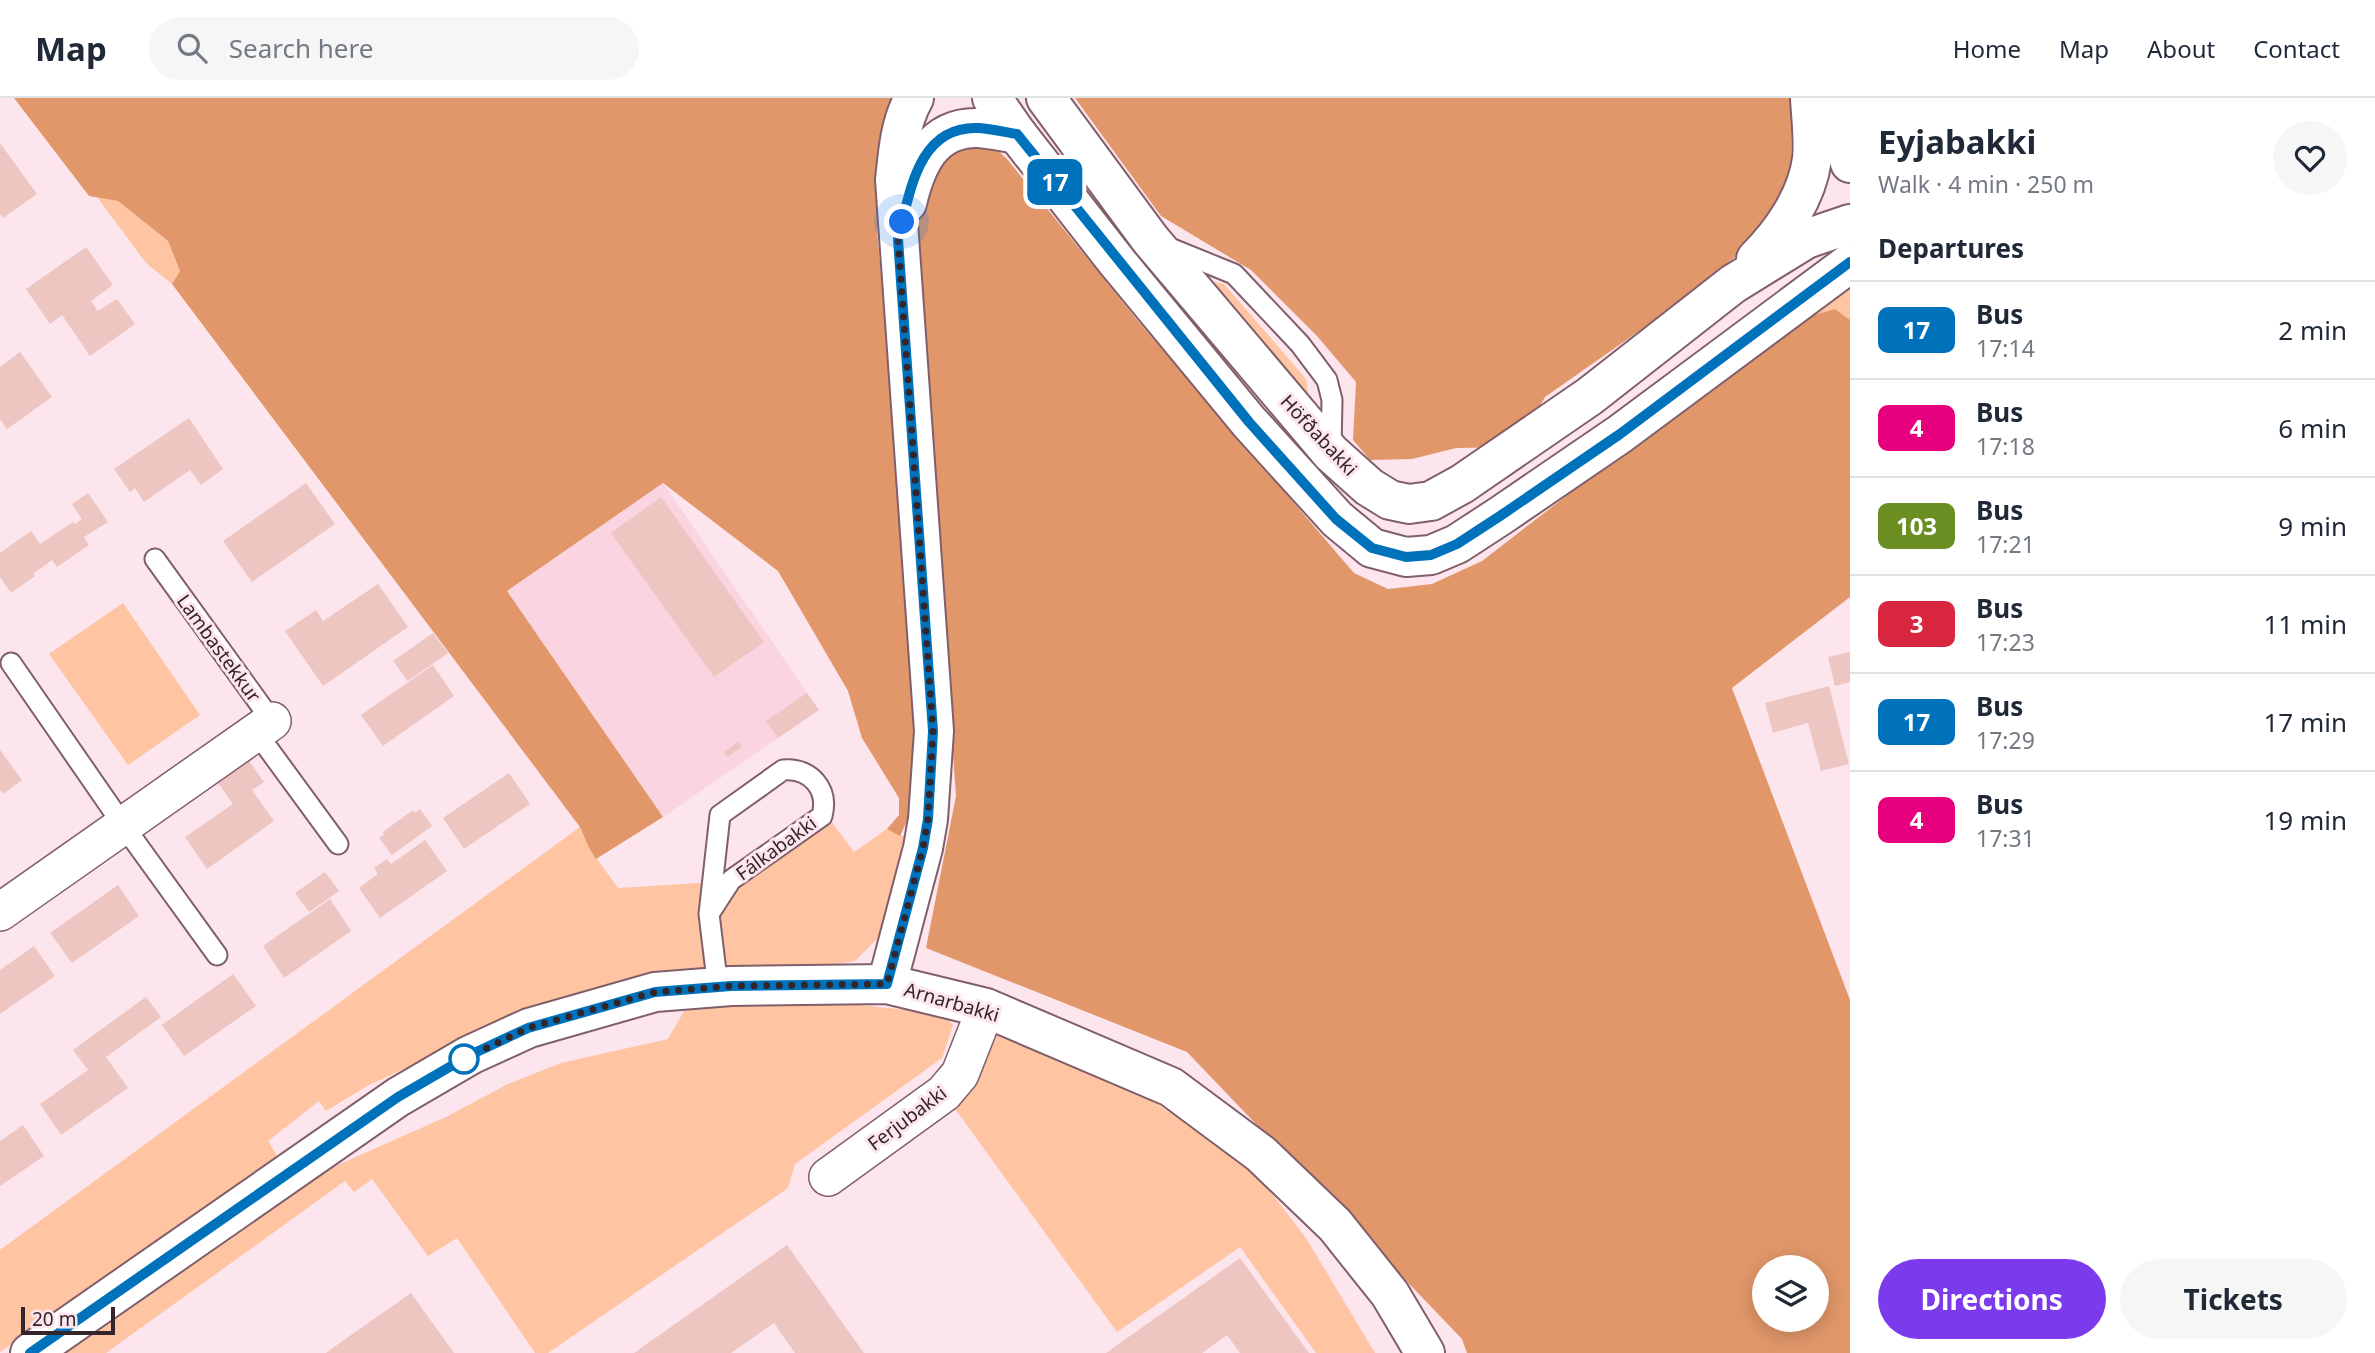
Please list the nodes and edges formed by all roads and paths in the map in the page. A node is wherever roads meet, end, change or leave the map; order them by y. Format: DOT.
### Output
graph roads {
  1 [pos="915,98"];
  2 [pos="992,98"];
  3 [pos="1046,98"];
  4 [pos="1810,98"];
  5 [pos="1834,98"];
  6 [pos="1017,134"];
  7 [pos="1850,163"];
  8 [pos="1850,224"];
  9 [pos="898,239"];
  10 [pos="1850,262"];
  11 [pos="1733,284"];
  12 [pos="155,559"];
  13 [pos="11,663"];
  14 [pos="264,727"];
  15 [pos="123,825"];
  16 [pos="338,844"];
  17 [pos="0,912"];
  18 [pos="709,914"];
  19 [pos="217,955"];
  20 [pos="887,984"];
  21 [pos="718,988"];
  22 [pos="986,1008"];
  23 [pos="828,1177"];
  24 [pos="30,1353"];
  25 [pos="1425,1353"];
  1 -- 9 [label="street"];
  2 -- 6 [label="street"];
  3 -- 11 [label="street, Höfðabakki"];
  4 -- 11 [label="street"];
  5 -- 7 [label="street"];
  6 -- 9 [label="street"];
  6 -- 10 [label="street"];
  8 -- 11 [label="street, Höfðabakki"];
  9 -- 20 [label="street"];
  12 -- 14 [label="lane, Lambastekkur"];
  13 -- 15 [label="lane"];
  14 -- 15 [label="street, Lambastekkur"];
  14 -- 16 [label="lane, Lambastekkur"];
  15 -- 17 [label="street, Lambastekkur"];
  15 -- 19 [label="lane"];
  18 -- 18 [label="lane, Fálkabakki"];
  18 -- 21 [label="lane, Fálkabakki"];
  20 -- 21 [label="street, Arnarbakki"];
  20 -- 22 [label="street, Arnarbakki"];
  21 -- 24 [label="street, Arnarbakki"];
  22 -- 23 [label="street, Ferjubakki"];
  22 -- 25 [label="street, Arnarbakki"];
}
